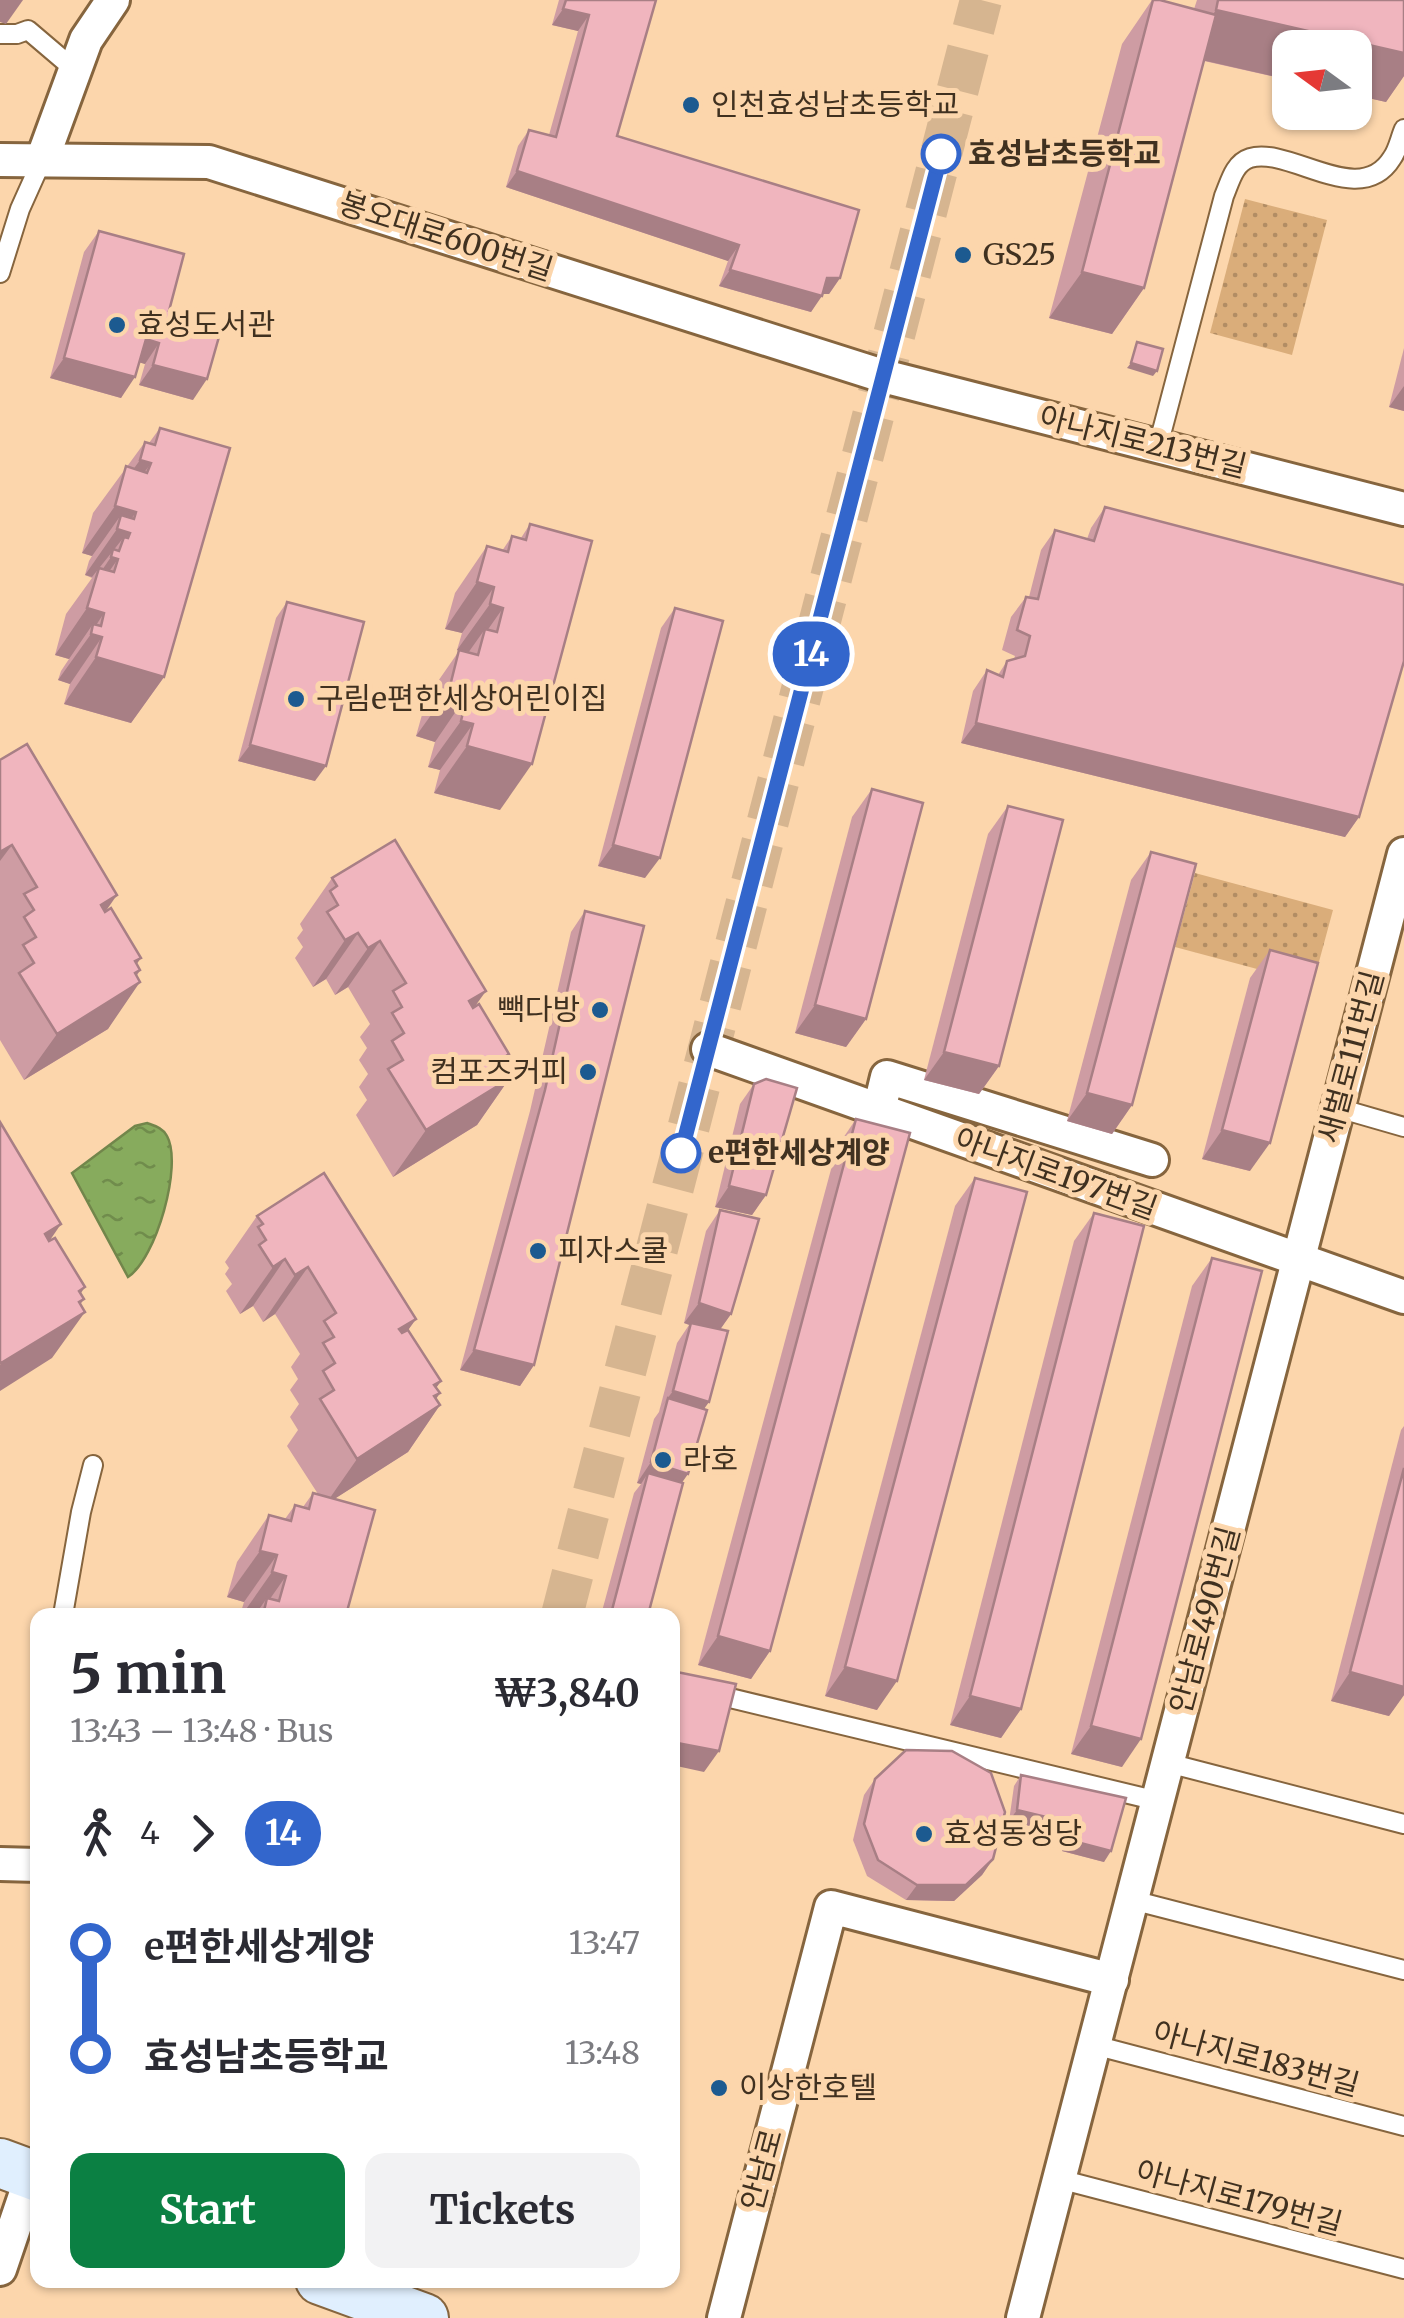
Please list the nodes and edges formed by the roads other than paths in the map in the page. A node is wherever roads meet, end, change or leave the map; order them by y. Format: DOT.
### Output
graph roads {
  1 [pos="113,0"];
  2 [pos="0,34"];
  3 [pos="75,70"];
  4 [pos="1404,128"];
  5 [pos="0,160"];
  6 [pos="42,160"];
  7 [pos="0,273"];
  8 [pos="883,376"];
  9 [pos="1158,446"];
  10 [pos="1404,509"];
  11 [pos="1404,854"];
  12 [pos="708,1049"];
  13 [pos="1338,1108"];
  14 [pos="879,1110"];
  15 [pos="1404,1127"];
  16 [pos="1152,1160"];
  17 [pos="1298,1260"];
  18 [pos="1404,1297"];
  19 [pos="92,1465"];
  20 [pos="64,1608"];
  21 [pos="680,1686"];
  22 [pos="1168,1763"];
  23 [pos="1158,1801"];
  24 [pos="1404,1824"];
  25 [pos="0,1864"];
  26 [pos="30,1865"];
  27 [pos="1132,1900"];
  28 [pos="1404,1970"];
  29 [pos="1112,1980"];
  30 [pos="1094,2045"];
  31 [pos="1404,2126"];
  32 [pos="23,2172"];
  33 [pos="1059,2180"];
  34 [pos="0,2269"];
  35 [pos="1404,2269"];
  36 [pos="342,2288"];
  37 [pos="424,2318"];
  38 [pos="724,2318"];
  39 [pos="1023,2318"];
  1 -- 3 [label="street"];
  2 -- 3 [label="lane"];
  3 -- 6 [label="street"];
  4 -- 9 [label="lane"];
  5 -- 6 [label="street, 봉오대로600번길"];
  6 -- 7 [label="lane"];
  6 -- 8 [label="street, 봉오대로600번길"];
  8 -- 9 [label="street, 아나지로213번길"];
  9 -- 10 [label="street, 아나지로213번길"];
  11 -- 13 [label="street, 새벌로111번길"];
  12 -- 14 [label="street, 아나지로197번길"];
  13 -- 15 [label="lane"];
  13 -- 17 [label="street, 새벌로111번길"];
  14 -- 16 [label="street"];
  14 -- 17 [label="street, 아나지로197번길"];
  17 -- 18 [label="street, 아나지로197번길"];
  17 -- 22 [label="street, 안남로490번길"];
  19 -- 20 [label="lane"];
  21 -- 23 [label="lane"];
  22 -- 23 [label="street, 안남로490번길"];
  22 -- 24 [label="lane"];
  23 -- 27 [label="street, 안남로490번길"];
  25 -- 26 [label="street"];
  27 -- 28 [label="lane"];
  27 -- 29 [label="street, 안남로490번길"];
  29 -- 30 [label="street, 안남로490번길"];
  29 -- 38 [label="street, 안남로"];
  30 -- 31 [label="lane, 아나지로183번길"];
  30 -- 33 [label="street, 안남로490번길"];
  32 -- 34 [label="street"];
  33 -- 35 [label="lane, 아나지로179번길"];
  33 -- 39 [label="street, 안남로490번길"];
  36 -- 37 [label="main road"];
}
